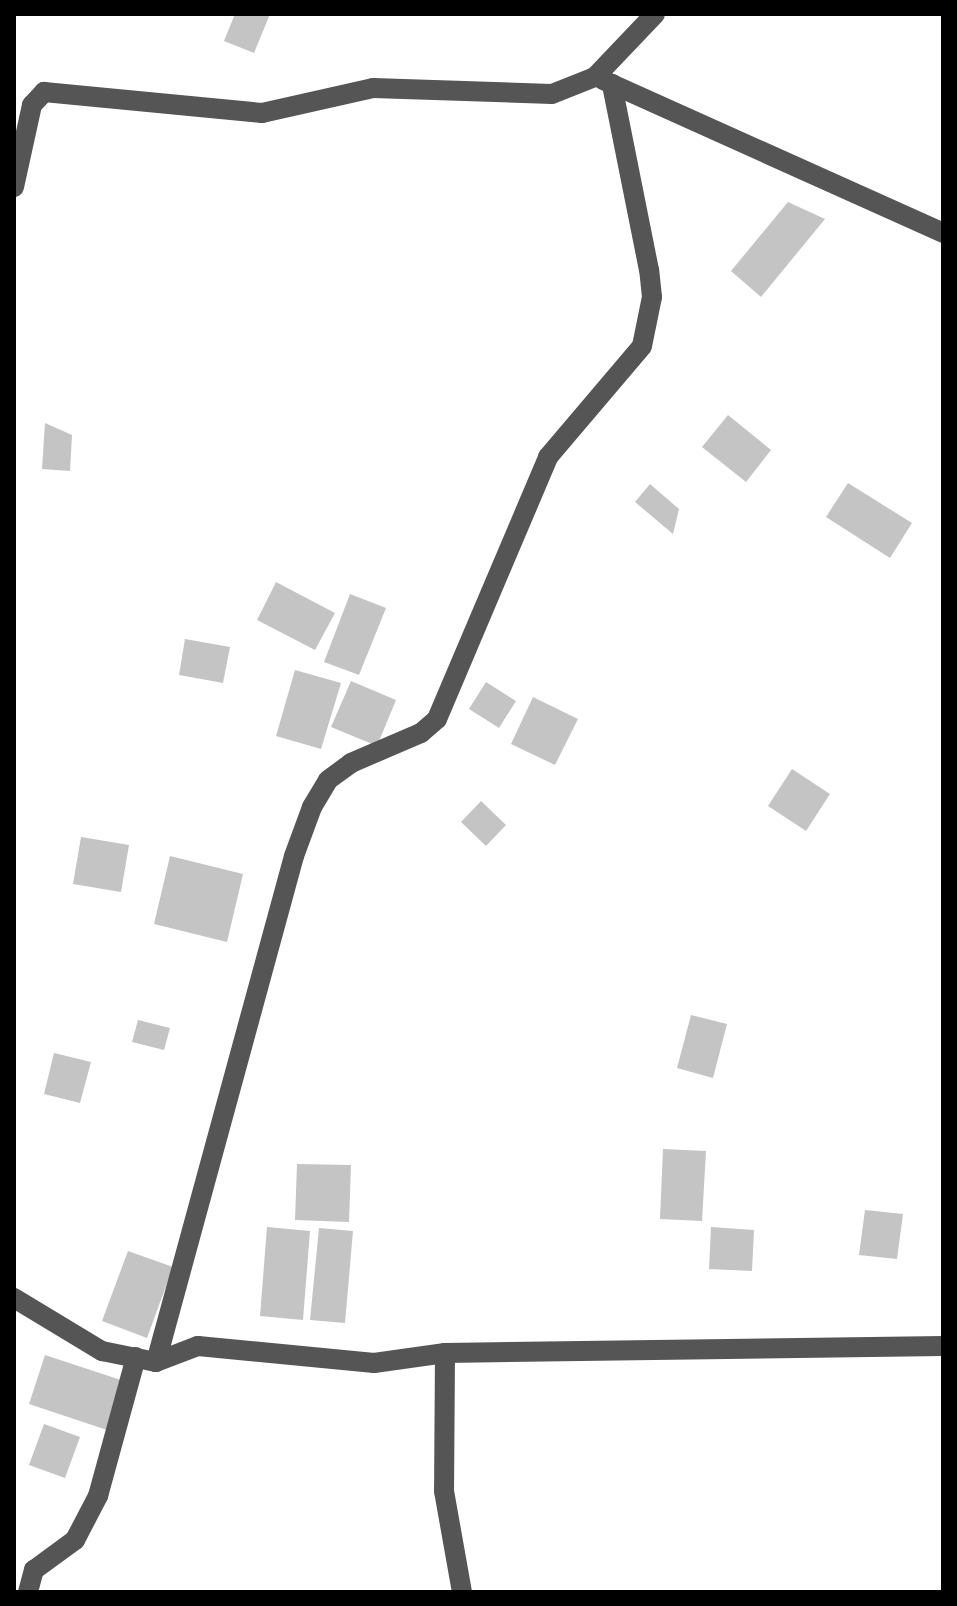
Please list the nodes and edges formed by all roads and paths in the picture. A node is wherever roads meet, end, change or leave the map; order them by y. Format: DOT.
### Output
graph roads {
  1 [pos="655,14"];
  2 [pos="604,80"];
  3 [pos="14,187"];
  4 [pos="943,233"];
  5 [pos="14,1298"];
  6 [pos="943,1346"];
  7 [pos="445,1353"];
  8 [pos="146,1360"];
  9 [pos="28,1592"];
  10 [pos="462,1592"];
  1 -- 2 [label="street"];
  2 -- 3 [label="street"];
  2 -- 4 [label="street"];
  2 -- 8 [label="street"];
  5 -- 8 [label="street"];
  6 -- 7 [label="street"];
  7 -- 8 [label="street"];
  7 -- 10 [label="street"];
  8 -- 9 [label="street"];
}
